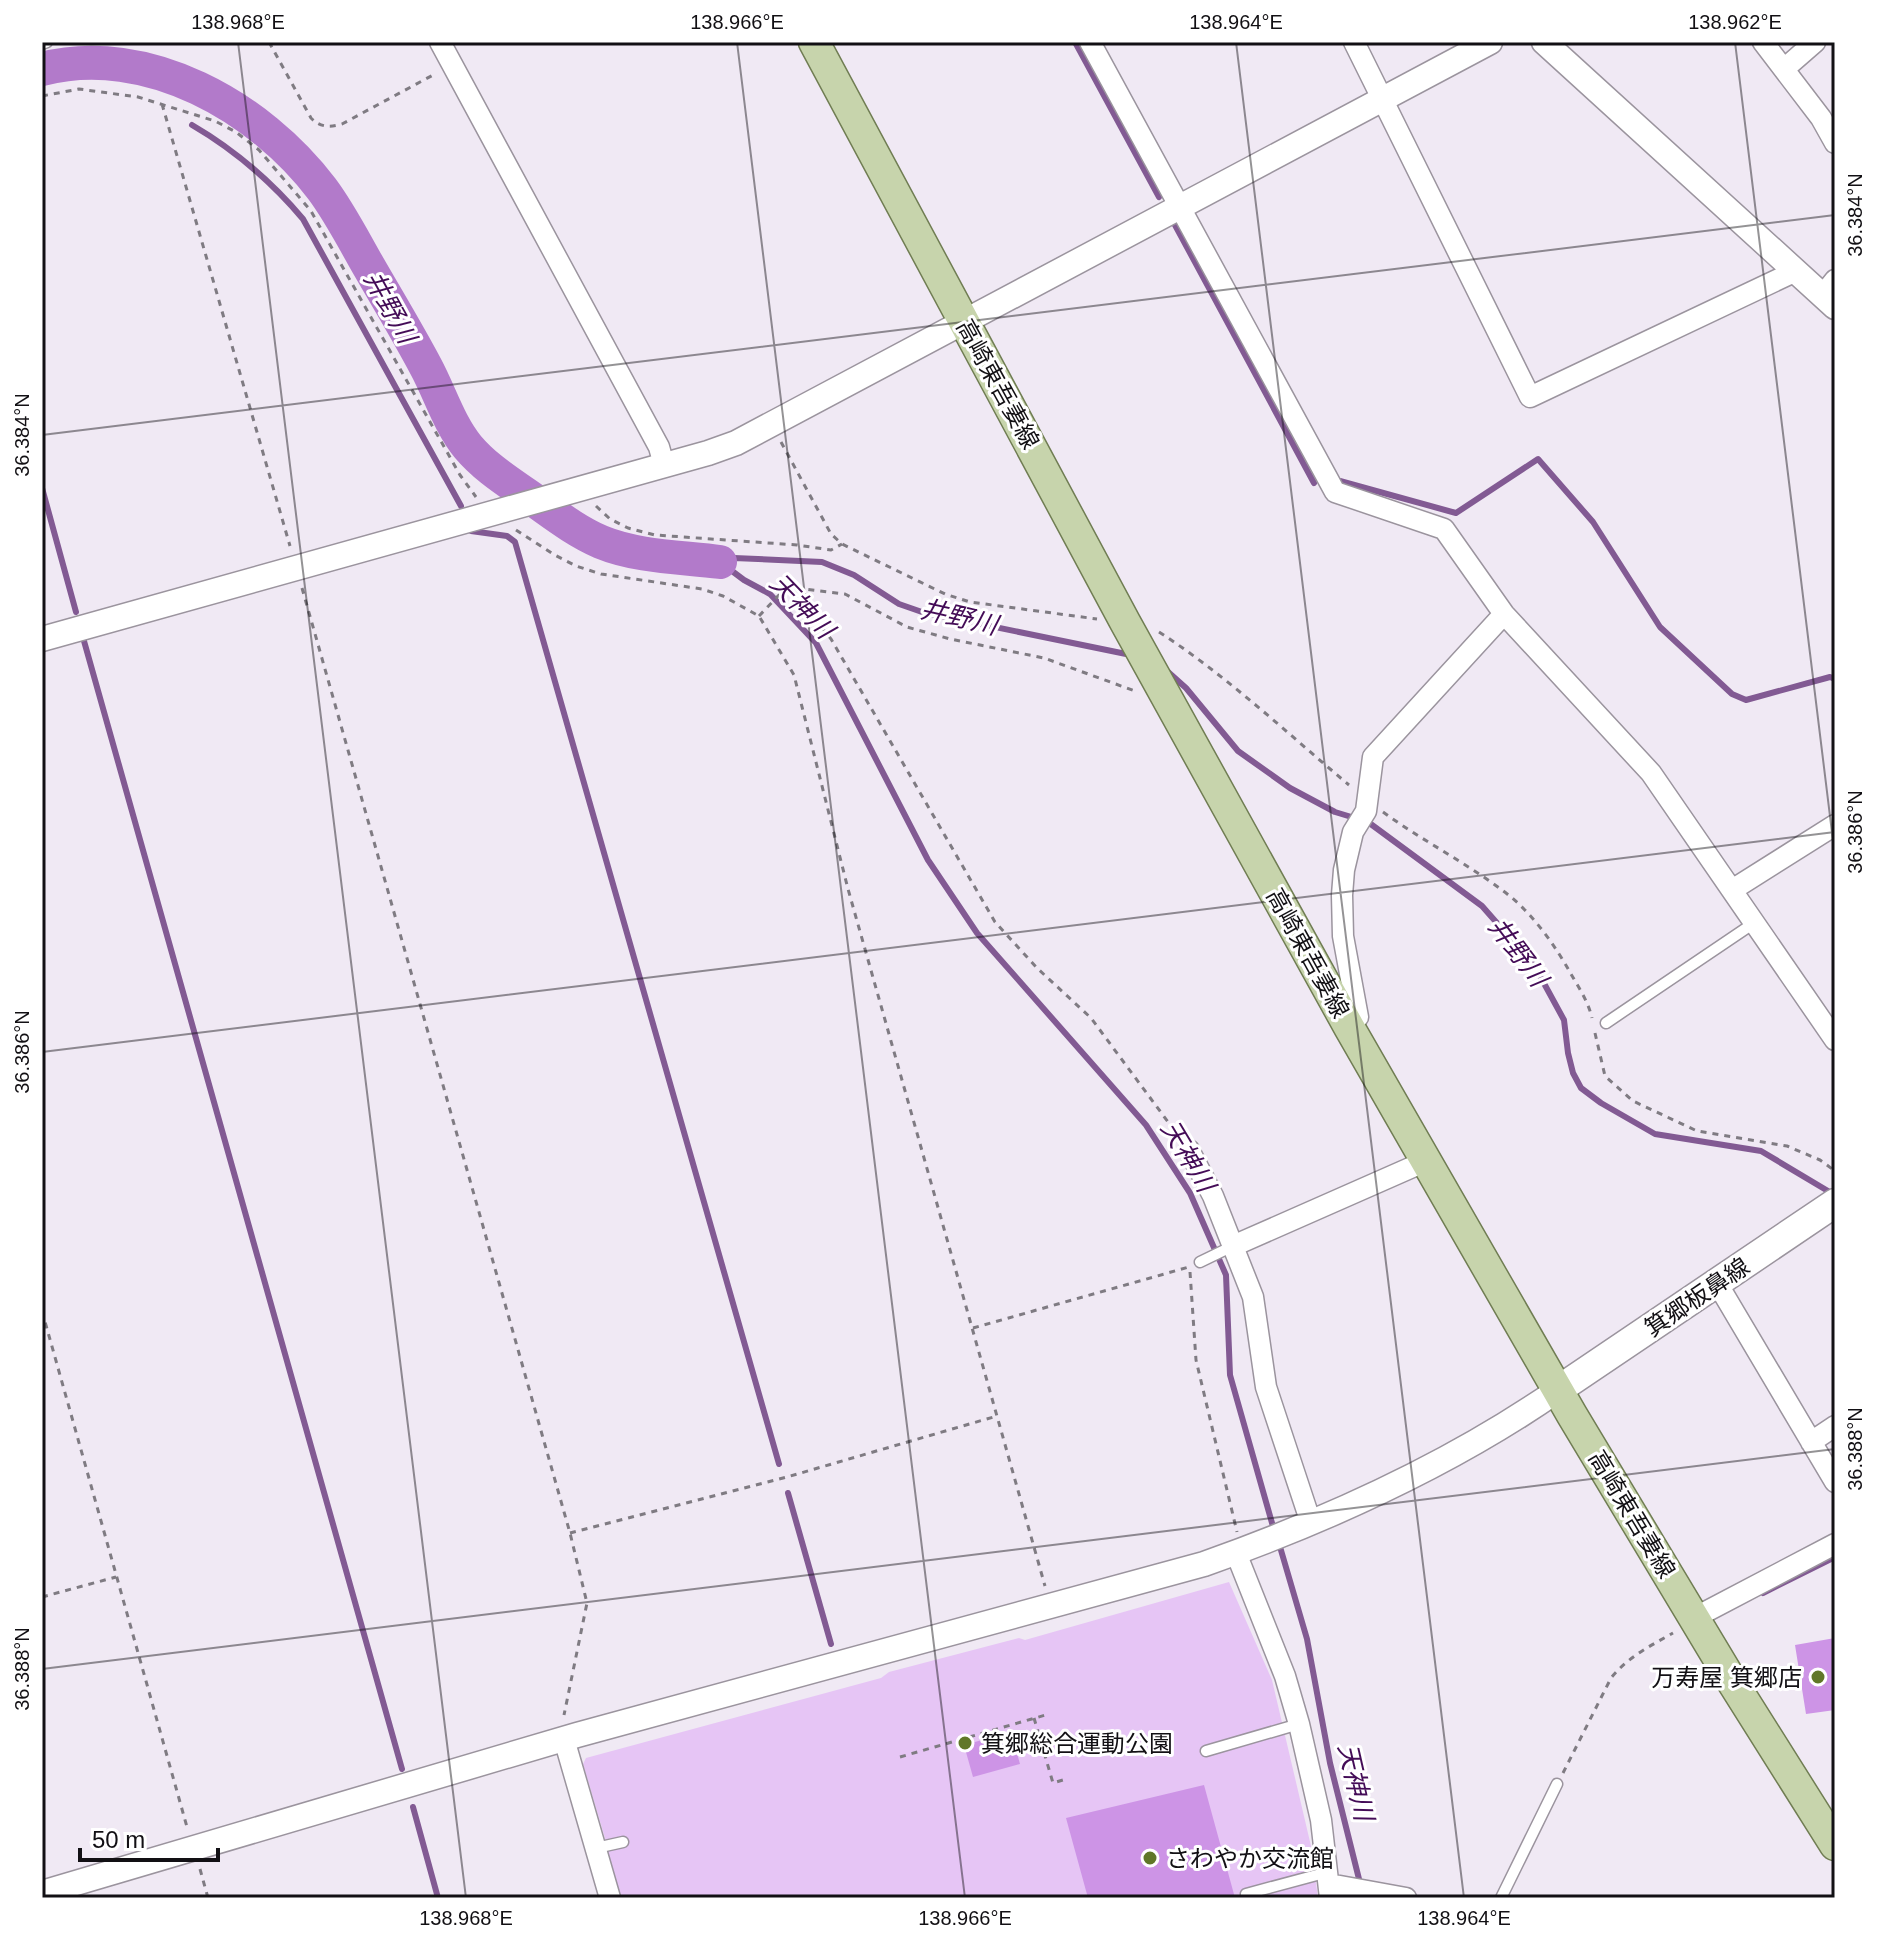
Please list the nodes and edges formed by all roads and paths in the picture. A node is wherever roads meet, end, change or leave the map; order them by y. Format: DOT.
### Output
graph roads {
  1 [pos="269,42"];
  2 [pos="440,42"];
  3 [pos="814,42"];
  4 [pos="1090,42"];
  5 [pos="1354,42"];
  6 [pos="1490,42"];
  7 [pos="1544,42"];
  8 [pos="1763,42"];
  9 [pos="1815,42"];
  10 [pos="453,65"];
  11 [pos="1784,69"];
  12 [pos="42,96"];
  13 [pos="1383,98"];
  14 [pos="162,104"];
  15 [pos="1835,143"];
  16 [pos="1179,205"];
  17 [pos="1796,271"];
  18 [pos="1831,294"];
  19 [pos="964,321"];
  20 [pos="772,425"];
  21 [pos="664,465"];
  22 [pos="566,492"];
  23 [pos="504,511"];
  24 [pos="842,544"];
  25 [pos="297,568"];
  26 [pos="795,588"];
  27 [pos="1504,614"];
  28 [pos="759,616"];
  29 [pos="1096,619"];
  30 [pos="42,639"];
  31 [pos="1189,652"];
  32 [pos="1124,686"];
  33 [pos="1366,806"];
  34 [pos="1835,825"];
  35 [pos="1732,890"];
  36 [pos="1754,923"];
  37 [pos="1606,1023"];
  38 [pos="1349,1027"];
  39 [pos="1832,1030"];
  40 [pos="1189,1150"];
  41 [pos="1426,1161"];
  42 [pos="1835,1171"];
  43 [pos="1830,1207"];
  44 [pos="1227,1249"];
  45 [pos="1200,1262"];
  46 [pos="1717,1283"];
  47 [pos="42,1311"];
  48 [pos="972,1328"];
  49 [pos="1558,1390"];
  50 [pos="997,1416"];
  51 [pos="1835,1426"];
  52 [pos="1811,1442"];
  53 [pos="1835,1482"];
  54 [pos="1306,1525"];
  55 [pos="570,1533"];
  56 [pos="1835,1544"];
  57 [pos="1244,1550"];
  58 [pos="117,1576"];
  59 [pos="42,1597"];
  60 [pos="1049,1606"];
  61 [pos="1683,1626"];
  62 [pos="1049,1714"];
  63 [pos="1034,1718"];
  64 [pos="1299,1724"];
  65 [pos="564,1739"];
  66 [pos="1206,1751"];
  67 [pos="900,1757"];
  68 [pos="1063,1780"];
  69 [pos="1557,1784"];
  70 [pos="623,1842"];
  71 [pos="1835,1845"];
  72 [pos="193,1847"];
  73 [pos="596,1848"];
  74 [pos="1333,1885"];
  75 [pos="42,1893"];
  76 [pos="1246,1894"];
  77 [pos="208,1898"];
  78 [pos="610,1898"];
  79 [pos="1406,1898"];
  80 [pos="1501,1898"];
  1 -- 10 [label="path"];
  2 -- 10 [label="street"];
  3 -- 19 [label="main road, 高崎東吾妻線"];
  4 -- 16 [label="street"];
  5 -- 13 [label="street"];
  6 -- 13 [label="street"];
  7 -- 17 [label="street"];
  8 -- 11 [label="street"];
  9 -- 11 [label="street"];
  10 -- 21 [label="street"];
  11 -- 15 [label="street"];
  12 -- 14 [label="path"];
  13 -- 16 [label="street"];
  13 -- 17 [label="street"];
  14 -- 23 [label="path"];
  14 -- 25 [label="path"];
  16 -- 19 [label="street"];
  16 -- 27 [label="street"];
  17 -- 18 [label="street"];
  19 -- 20 [label="street"];
  19 -- 38 [label="main road, 高崎東吾妻線"];
  20 -- 21 [label="street"];
  20 -- 24 [label="path"];
  21 -- 22 [label="street"];
  22 -- 23 [label="street"];
  22 -- 24 [label="path"];
  23 -- 25 [label="street"];
  23 -- 28 [label="path"];
  24 -- 29 [label="path"];
  25 -- 30 [label="street"];
  25 -- 55 [label="path"];
  26 -- 28 [label="path"];
  26 -- 32 [label="path"];
  26 -- 40 [label="path"];
  27 -- 33 [label="street"];
  27 -- 35 [label="street"];
  28 -- 48 [label="path"];
  31 -- 33 [label="path"];
  33 -- 38 [label="street"];
  33 -- 42 [label="path"];
  34 -- 35 [label="street"];
  35 -- 36 [label="street"];
  36 -- 37 [label="lane"];
  36 -- 39 [label="street"];
  38 -- 41 [label="main road, 高崎東吾妻線"];
  40 -- 44 [label="street"];
  41 -- 44 [label="street"];
  41 -- 49 [label="main road, 高崎東吾妻線"];
  43 -- 46 [label="main road, 箕郷板鼻線"];
  44 -- 45 [label="lane"];
  44 -- 54 [label="street"];
  46 -- 49 [label="main road, 箕郷板鼻線"];
  46 -- 52 [label="street"];
  47 -- 58 [label="path"];
  48 -- 50 [label="path"];
  48 -- 57 [label="path"];
  49 -- 54 [label="street"];
  49 -- 61 [label="main road, 高崎東吾妻線"];
  50 -- 55 [label="path"];
  50 -- 60 [label="path"];
  51 -- 52 [label="street"];
  52 -- 53 [label="street"];
  54 -- 57 [label="street"];
  55 -- 65 [label="path"];
  56 -- 61 [label="street"];
  57 -- 60 [label="street"];
  57 -- 64 [label="street"];
  58 -- 59 [label="path"];
  58 -- 72 [label="path"];
  60 -- 65 [label="street"];
  61 -- 69 [label="path"];
  61 -- 71 [label="main road, 高崎東吾妻線"];
  62 -- 63 [label="path"];
  63 -- 67 [label="path"];
  63 -- 68 [label="path"];
  64 -- 66 [label="lane"];
  64 -- 74 [label="street"];
  65 -- 72 [label="street"];
  65 -- 73 [label="street"];
  69 -- 80 [label="lane"];
  70 -- 73 [label="lane"];
  72 -- 75 [label="street"];
  72 -- 77 [label="path"];
  73 -- 78 [label="street"];
  74 -- 76 [label="lane"];
  74 -- 79 [label="street"];
}
